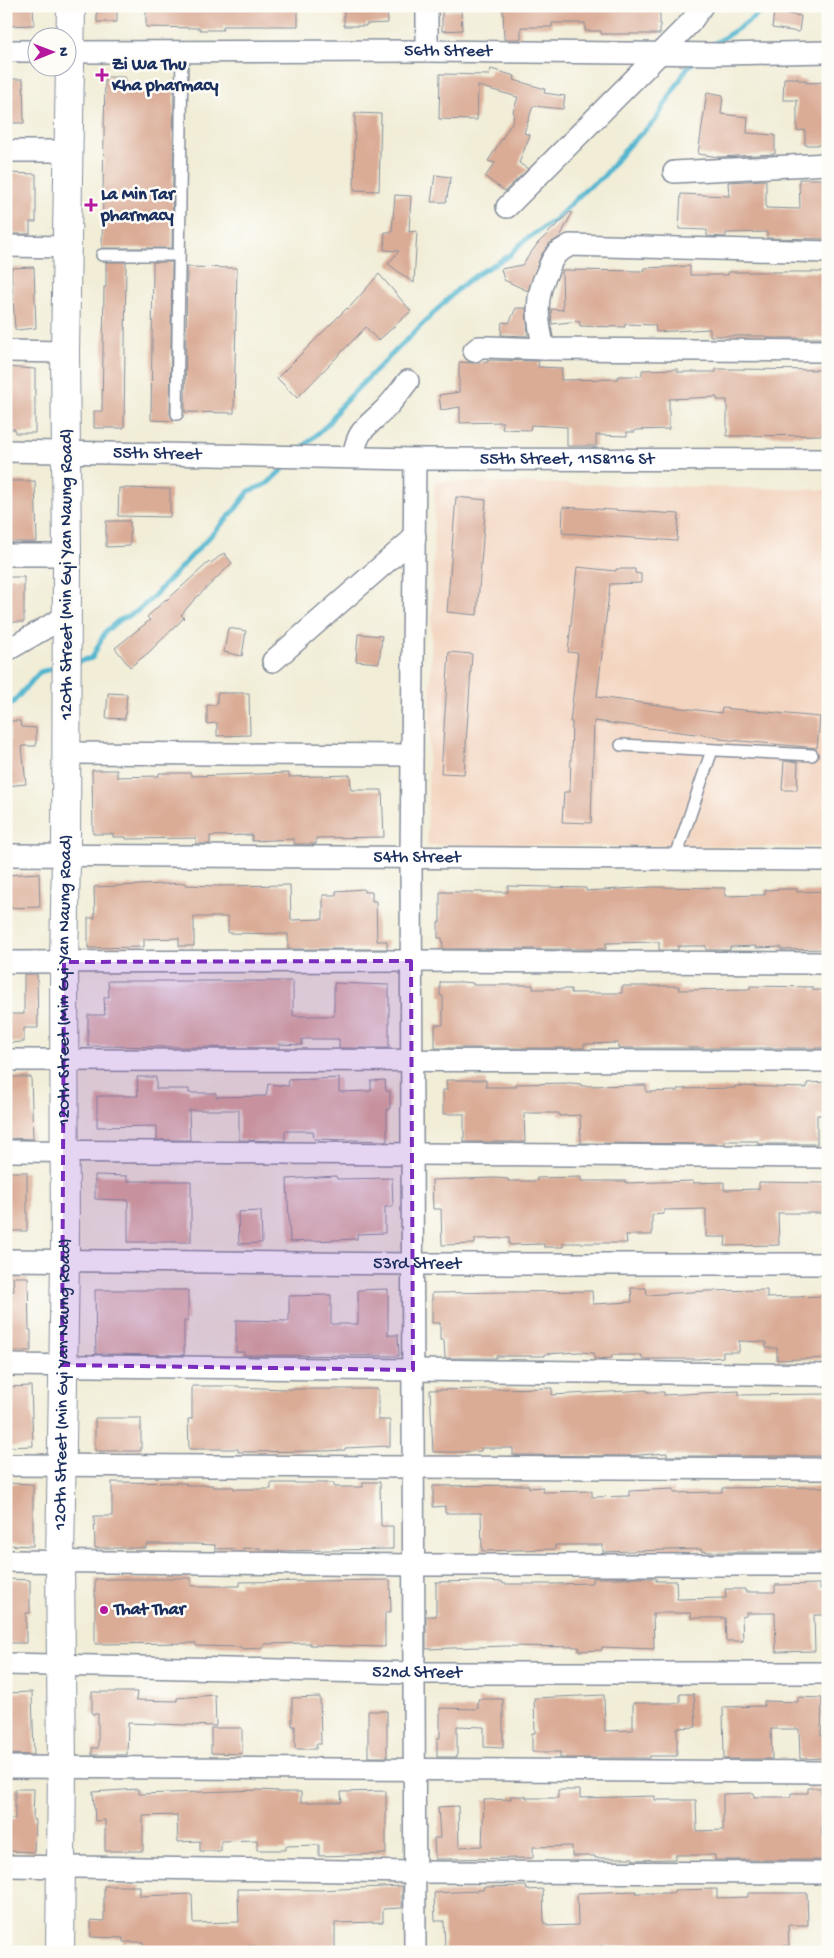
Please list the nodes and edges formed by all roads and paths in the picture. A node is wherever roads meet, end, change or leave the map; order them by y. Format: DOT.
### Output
graph roads {
  1 [pos="71,6"];
  2 [pos="427,6"];
  3 [pos="702,6"];
  4 [pos="70,28"];
  5 [pos="6,51"];
  6 [pos="28,51"];
  7 [pos="427,51"];
  8 [pos="78,52"];
  9 [pos="182,52"];
  10 [pos="670,52"];
  11 [pos="828,52"];
  12 [pos="69,78"];
  13 [pos="6,151"];
  14 [pos="68,151"];
  15 [pos="828,164"];
  16 [pos="674,172"];
  17 [pos="507,207"];
  18 [pos="6,246"];
  19 [pos="66,247"];
  20 [pos="828,252"];
  21 [pos="102,255"];
  22 [pos="178,255"];
  23 [pos="544,349"];
  24 [pos="6,350"];
  25 [pos="474,351"];
  26 [pos="828,351"];
  27 [pos="65,352"];
  28 [pos="408,381"];
  29 [pos="177,414"];
  30 [pos="6,451"];
  31 [pos="68,452"];
  32 [pos="308,457"];
  33 [pos="353,457"];
  34 [pos="415,458"];
  35 [pos="828,460"];
  36 [pos="415,537"];
  37 [pos="6,555"];
  38 [pos="68,555"];
  39 [pos="67,626"];
  40 [pos="6,651"];
  41 [pos="273,661"];
  42 [pos="620,745"];
  43 [pos="712,750"];
  44 [pos="66,753"];
  45 [pos="412,755"];
  46 [pos="812,755"];
  47 [pos="6,855"];
  48 [pos="66,856"];
  49 [pos="411,858"];
  50 [pos="675,859"];
  51 [pos="828,860"];
  52 [pos="411,961"];
  53 [pos="6,962"];
  54 [pos="64,962"];
  55 [pos="828,963"];
  56 [pos="64,1059"];
  57 [pos="412,1059"];
  58 [pos="6,1060"];
  59 [pos="828,1061"];
  60 [pos="64,1150"];
  61 [pos="6,1151"];
  62 [pos="412,1155"];
  63 [pos="828,1157"];
  64 [pos="6,1260"];
  65 [pos="64,1260"];
  66 [pos="412,1264"];
  67 [pos="828,1264"];
  68 [pos="6,1365"];
  69 [pos="62,1365"];
  70 [pos="413,1370"];
  71 [pos="828,1375"];
  72 [pos="6,1465"];
  73 [pos="61,1466"];
  74 [pos="413,1467"];
  75 [pos="828,1469"];
  76 [pos="6,1561"];
  77 [pos="60,1561"];
  78 [pos="414,1565"];
  79 [pos="828,1565"];
  80 [pos="6,1664"];
  81 [pos="61,1664"];
  82 [pos="414,1673"];
  83 [pos="828,1673"];
  84 [pos="6,1767"];
  85 [pos="62,1768"];
  86 [pos="414,1770"];
  87 [pos="828,1772"];
  88 [pos="6,1866"];
  89 [pos="62,1867"];
  90 [pos="415,1872"];
  91 [pos="828,1873"];
  92 [pos="60,1952"];
  93 [pos="415,1952"];
  1 -- 4 [label="main road, 120th Street (Min Gyi Yan Naung Road)"];
  2 -- 7 [label="street"];
  3 -- 10 [label="street"];
  5 -- 6 [label="street"];
  7 -- 9 [label="street, 56th Street"];
  7 -- 10 [label="street, 56th Street"];
  8 -- 9 [label="street, 56th Street"];
  9 -- 22 [label="lane"];
  10 -- 11 [label="street, 56th Street"];
  10 -- 17 [label="street"];
  12 -- 14 [label="main road, 120th Street (Min Gyi Yan Naung Road)"];
  13 -- 14 [label="street"];
  14 -- 19 [label="main road, 120th Street (Min Gyi Yan Naung Road)"];
  15 -- 16 [label="street"];
  18 -- 19 [label="street"];
  19 -- 27 [label="main road, 120th Street (Min Gyi Yan Naung Road)"];
  20 -- 23 [label="street"];
  21 -- 22 [label="lane"];
  22 -- 29 [label="lane"];
  23 -- 25 [label="street"];
  23 -- 26 [label="street"];
  24 -- 27 [label="street"];
  27 -- 31 [label="main road, 120th Street (Min Gyi Yan Naung Road)"];
  28 -- 33 [label="street"];
  30 -- 31 [label="street, 55th Street"];
  31 -- 32 [label="street, 55th Street"];
  31 -- 38 [label="main road, 120th Street (Min Gyi Yan Naung Road)"];
  32 -- 33 [label="street, 55th Street, 115&116 St"];
  33 -- 34 [label="street, 55th Street, 115&116 St"];
  34 -- 35 [label="street, 55th Street, 115&116 St"];
  34 -- 36 [label="street"];
  36 -- 41 [label="street"];
  36 -- 45 [label="street"];
  37 -- 38 [label="street"];
  38 -- 39 [label="main road, 120th Street (Min Gyi Yan Naung Road)"];
  39 -- 40 [label="street"];
  39 -- 44 [label="main road, 120th Street (Min Gyi Yan Naung Road)"];
  42 -- 43 [label="lane"];
  43 -- 46 [label="lane"];
  43 -- 50 [label="lane"];
  44 -- 45 [label="street"];
  44 -- 48 [label="main road, 120th Street (Min Gyi Yan Naung Road)"];
  45 -- 49 [label="street"];
  47 -- 48 [label="street, 54th Street"];
  48 -- 49 [label="street, 54th Street"];
  48 -- 54 [label="main road, 120th Street (Min Gyi Yan Naung Road)"];
  49 -- 50 [label="street, 54th Street"];
  49 -- 52 [label="street"];
  50 -- 51 [label="street, 54th Street"];
  52 -- 54 [label="street"];
  52 -- 55 [label="street"];
  52 -- 57 [label="street"];
  53 -- 54 [label="street"];
  54 -- 56 [label="main road, 120th Street (Min Gyi Yan Naung Road)"];
  56 -- 57 [label="street"];
  56 -- 58 [label="street"];
  56 -- 60 [label="main road, 120th Street (Min Gyi Yan Naung Road)"];
  57 -- 59 [label="street"];
  57 -- 62 [label="street"];
  60 -- 61 [label="street"];
  60 -- 62 [label="street"];
  60 -- 65 [label="main road, 120th Street (Min Gyi Yan Naung Road)"];
  62 -- 63 [label="street"];
  62 -- 66 [label="street"];
  64 -- 65 [label="street, 53rd Street"];
  65 -- 66 [label="street, 53rd Street"];
  65 -- 69 [label="main road, 120th Street (Min Gyi Yan Naung Road)"];
  66 -- 67 [label="street, 53rd Street"];
  66 -- 70 [label="street"];
  68 -- 69 [label="street"];
  69 -- 70 [label="street"];
  69 -- 73 [label="main road, 120th Street (Min Gyi Yan Naung Road)"];
  70 -- 71 [label="street"];
  70 -- 74 [label="street"];
  72 -- 73 [label="street"];
  73 -- 74 [label="street"];
  73 -- 77 [label="main road, 120th Street (Min Gyi Yan Naung Road)"];
  74 -- 75 [label="street"];
  74 -- 78 [label="street"];
  76 -- 77 [label="street"];
  77 -- 78 [label="street"];
  77 -- 81 [label="main road, 120th Street (Min Gyi Yan Naung Road)"];
  78 -- 79 [label="street"];
  78 -- 82 [label="street"];
  80 -- 81 [label="street, 52nd Street"];
  81 -- 82 [label="street, 52nd Street"];
  81 -- 85 [label="main road, 120th Street (Min Gyi Yan Naung Road)"];
  82 -- 83 [label="street, 52nd Street"];
  82 -- 86 [label="street"];
  84 -- 85 [label="street"];
  85 -- 86 [label="street"];
  85 -- 89 [label="main road, 120th Street (Min Gyi Yan Naung Road)"];
  86 -- 87 [label="street"];
  86 -- 90 [label="street"];
  88 -- 89 [label="street"];
  89 -- 90 [label="street"];
  89 -- 92 [label="main road, 120th Street (Min Gyi Yan Naung Road)"];
  90 -- 91 [label="street"];
  90 -- 93 [label="street"];
}
